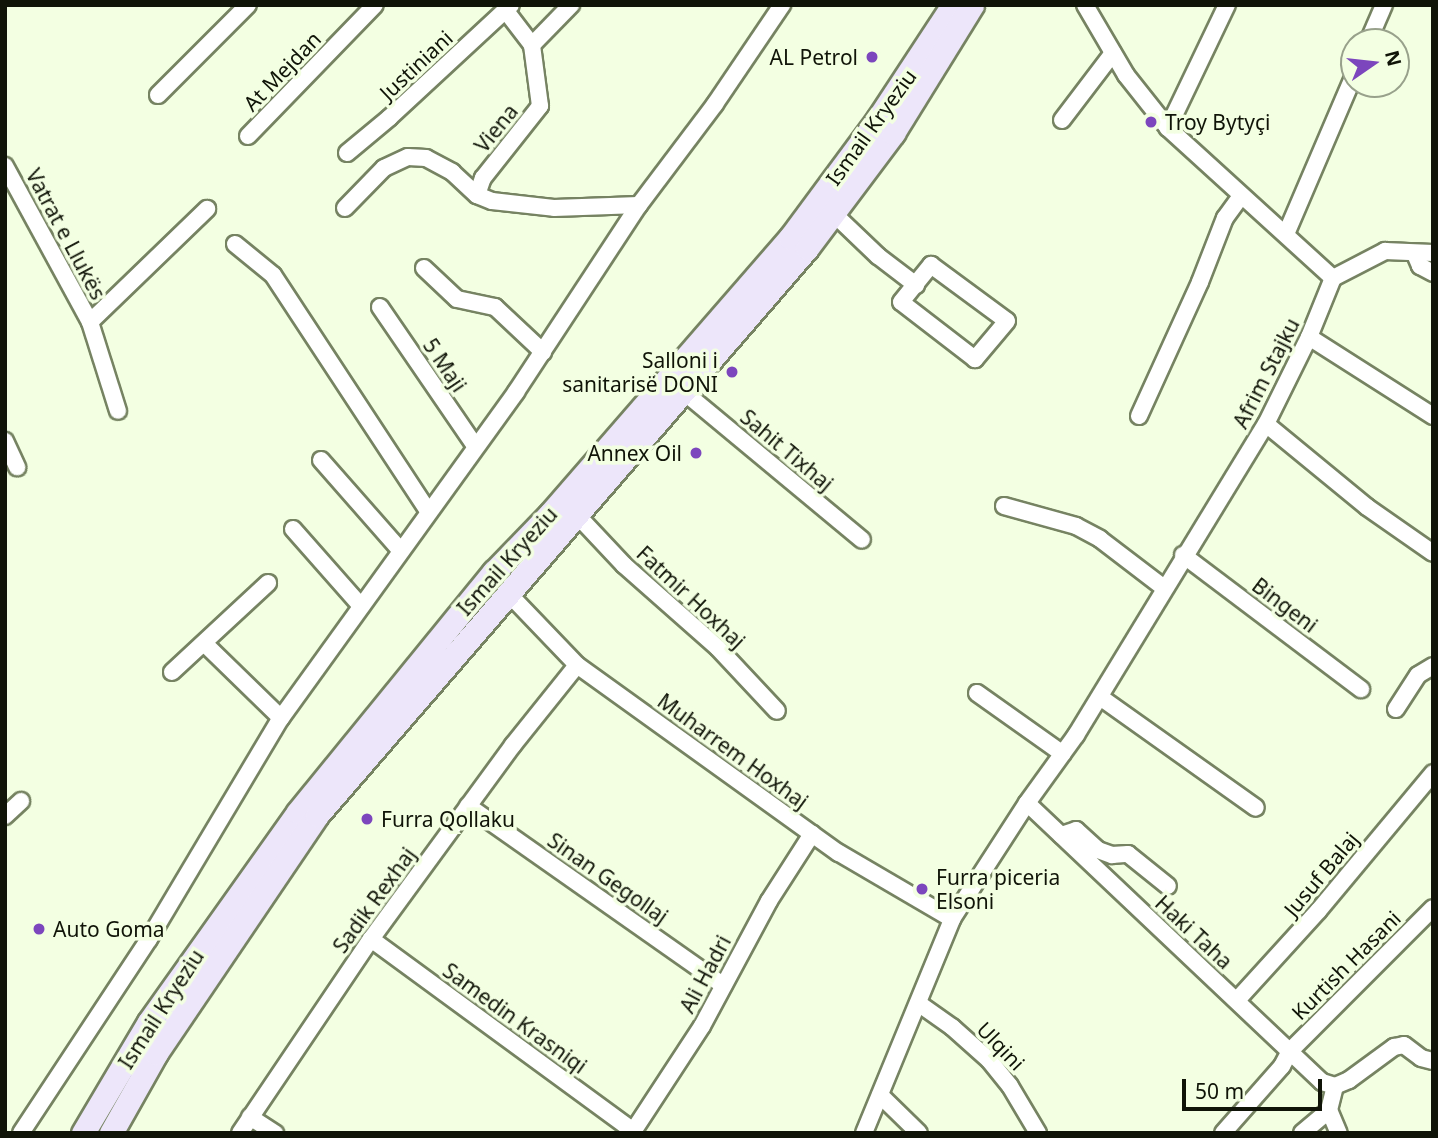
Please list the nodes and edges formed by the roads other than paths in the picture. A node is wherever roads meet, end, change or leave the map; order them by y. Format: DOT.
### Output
graph roads {
  1 [pos="248,5"];
  2 [pos="375,5"];
  3 [pos="571,5"];
  4 [pos="782,5"];
  5 [pos="953,5"];
  6 [pos="972,5"];
  7 [pos="1227,5"];
  8 [pos="1384,5"];
  9 [pos="509,8"];
  10 [pos="1094,10"];
  11 [pos="1374,28"];
  12 [pos="532,45"];
  13 [pos="1113,53"];
  14 [pos="158,94"];
  15 [pos="1344,98"];
  16 [pos="1062,120"];
  17 [pos="1168,128"];
  18 [pos="248,136"];
  19 [pos="347,153"];
  20 [pos="5,166"];
  21 [pos="477,195"];
  22 [pos="1240,197"];
  23 [pos="639,205"];
  24 [pos="345,208"];
  25 [pos="207,209"];
  26 [pos="834,214"];
  27 [pos="1286,234"];
  28 [pos="234,244"];
  29 [pos="1433,253"];
  30 [pos="1415,254"];
  31 [pos="424,268"];
  32 [pos="1433,273"];
  33 [pos="1333,278"];
  34 [pos="916,285"];
  35 [pos="380,307"];
  36 [pos="90,323"];
  37 [pos="1309,337"];
  38 [pos="543,352"];
  39 [pos="684,392"];
  40 [pos="118,411"];
  41 [pos="1139,416"];
  42 [pos="1433,416"];
  43 [pos="1266,424"];
  44 [pos="5,441"];
  45 [pos="475,446"];
  46 [pos="321,460"];
  47 [pos="17,467"];
  48 [pos="1004,506"];
  49 [pos="428,511"];
  50 [pos="577,515"];
  51 [pos="293,530"];
  52 [pos="862,540"];
  53 [pos="401,551"];
  54 [pos="1433,554"];
  55 [pos="1183,555"];
  56 [pos="268,583"];
  57 [pos="1164,588"];
  58 [pos="509,594"];
  59 [pos="361,606"];
  60 [pos="205,644"];
  61 [pos="577,665"];
  62 [pos="1433,666"];
  63 [pos="172,672"];
  64 [pos="1361,689"];
  65 [pos="977,693"];
  66 [pos="1100,697"];
  67 [pos="1396,709"];
  68 [pos="777,711"];
  69 [pos="281,718"];
  70 [pos="1063,754"];
  71 [pos="1433,773"];
  72 [pos="21,801"];
  73 [pos="1027,803"];
  74 [pos="468,806"];
  75 [pos="1256,808"];
  76 [pos="5,816"];
  77 [pos="812,834"];
  78 [pos="1060,835"];
  79 [pos="1168,886"];
  80 [pos="1433,908"];
  81 [pos="952,919"];
  82 [pos="371,939"];
  83 [pos="723,985"];
  84 [pos="1238,999"];
  85 [pos="918,1003"];
  86 [pos="1290,1051"];
  87 [pos="1433,1061"];
  88 [pos="1335,1086"];
  89 [pos="880,1095"];
  90 [pos="1329,1110"];
  91 [pos="250,1117"];
  92 [pos="633,1132"];
  93 [pos="21,1133"];
  94 [pos="83,1133"];
  95 [pos="111,1133"];
  96 [pos="240,1133"];
  97 [pos="275,1133"];
  98 [pos="864,1133"];
  99 [pos="919,1133"];
  100 [pos="1038,1133"];
  101 [pos="1223,1133"];
  102 [pos="1302,1133"];
  103 [pos="1339,1133"];
  1 -- 14 [label="street"];
  2 -- 18 [label="street, At Mejdan"];
  3 -- 12 [label="street"];
  4 -- 23 [label="street"];
  5 -- 94 [label="main road, Ismail Kryeziu"];
  6 -- 26 [label="main road, Ismail Kryeziu"];
  7 -- 17 [label="street"];
  8 -- 11 [label="street"];
  9 -- 12 [label="street, Viena"];
  9 -- 19 [label="street, Justiniani"];
  10 -- 13 [label="street"];
  12 -- 21 [label="street, Viena"];
  13 -- 16 [label="street"];
  13 -- 17 [label="street"];
  15 -- 27 [label="street"];
  17 -- 22 [label="street"];
  20 -- 36 [label="street, Vatrat e Llukës"];
  21 -- 23 [label="street"];
  21 -- 24 [label="street"];
  22 -- 27 [label="street"];
  22 -- 41 [label="street"];
  23 -- 38 [label="street"];
  25 -- 36 [label="street, Vatrat e Llukës"];
  26 -- 34 [label="street"];
  26 -- 39 [label="main road, Ismail Kryeziu"];
  27 -- 33 [label="street"];
  28 -- 49 [label="street"];
  29 -- 30 [label="street"];
  30 -- 32 [label="street"];
  30 -- 33 [label="street"];
  31 -- 38 [label="street"];
  33 -- 37 [label="street, Afrim Stajku"];
  34 -- 34 [label="street"];
  35 -- 45 [label="street, 5 Maji"];
  36 -- 40 [label="street, Vatrat e Llukës"];
  37 -- 42 [label="street"];
  37 -- 43 [label="street, Afrim Stajku"];
  38 -- 45 [label="street"];
  39 -- 50 [label="main road, Ismail Kryeziu"];
  39 -- 52 [label="street, Sahit Tixhaj"];
  43 -- 54 [label="street"];
  43 -- 55 [label="street, Afrim Stajku"];
  44 -- 47 [label="street"];
  45 -- 49 [label="street"];
  46 -- 53 [label="street"];
  48 -- 57 [label="street"];
  49 -- 53 [label="street"];
  50 -- 58 [label="main road, Ismail Kryeziu"];
  50 -- 68 [label="street, Fatmir Hoxhaj"];
  51 -- 59 [label="street"];
  53 -- 59 [label="street"];
  55 -- 57 [label="street, Afrim Stajku"];
  55 -- 64 [label="street, Bingeni"];
  56 -- 60 [label="street"];
  57 -- 66 [label="street, Afrim Stajku"];
  58 -- 61 [label="street, Muharrem Hoxhaj"];
  58 -- 95 [label="main road, Ismail Kryeziu"];
  59 -- 69 [label="street"];
  60 -- 63 [label="street"];
  60 -- 69 [label="street"];
  61 -- 74 [label="street, Sadik Rexhaj"];
  61 -- 77 [label="street, Muharrem Hoxhaj"];
  62 -- 67 [label="street"];
  65 -- 70 [label="street"];
  66 -- 70 [label="street, Afrim Stajku"];
  66 -- 75 [label="street"];
  69 -- 93 [label="street"];
  70 -- 73 [label="street, Afrim Stajku"];
  71 -- 84 [label="street, Jusuf Balaj"];
  72 -- 76 [label="street"];
  73 -- 78 [label="street, Haki Taha"];
  73 -- 81 [label="street, Afrim Stajku"];
  74 -- 82 [label="street, Sadik Rexhaj"];
  74 -- 83 [label="street, Sinan Gegollaj"];
  77 -- 81 [label="street, Muharrem Hoxhaj"];
  77 -- 83 [label="street, Ali Hadri"];
  78 -- 79 [label="street"];
  78 -- 84 [label="street, Haki Taha"];
  80 -- 86 [label="street, Kurtish Hasani"];
  81 -- 85 [label="street"];
  82 -- 91 [label="street, Sadik Rexhaj"];
  82 -- 92 [label="street, Samedin Krasniqi"];
  83 -- 92 [label="street, Ali Hadri"];
  84 -- 86 [label="street, Haki Taha"];
  85 -- 89 [label="street"];
  85 -- 100 [label="street, Ulqini"];
  86 -- 88 [label="street, Haki Taha"];
  86 -- 101 [label="street, Kurtish Hasani"];
  87 -- 88 [label="street"];
  88 -- 90 [label="street"];
  89 -- 98 [label="street"];
  89 -- 99 [label="street"];
  90 -- 102 [label="street"];
  90 -- 103 [label="street"];
  91 -- 96 [label="street, Sadik Rexhaj"];
  91 -- 97 [label="street"];
}
